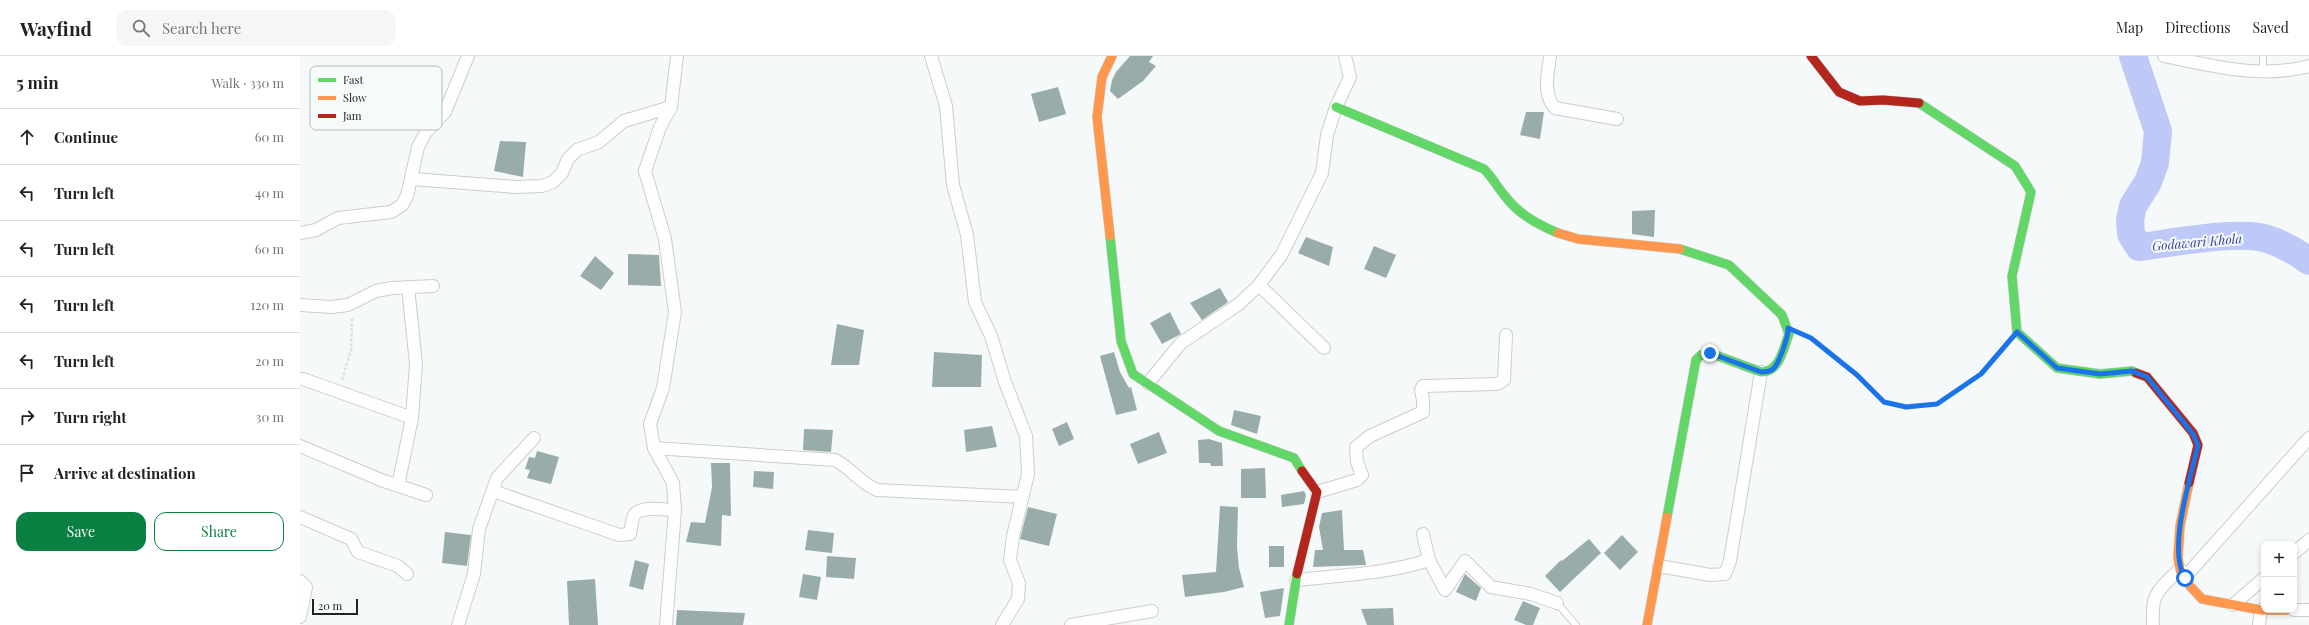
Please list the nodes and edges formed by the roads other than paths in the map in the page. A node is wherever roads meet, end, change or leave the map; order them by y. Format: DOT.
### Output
graph roads {
  1 [pos="468,56"];
  2 [pos="677,56"];
  3 [pos="931,56"];
  4 [pos="1112,56"];
  5 [pos="1345,56"];
  6 [pos="1550,56"];
  7 [pos="1811,56"];
  8 [pos="2164,56"];
  9 [pos="2263,56"];
  10 [pos="2309,66"];
  11 [pos="2263,72"];
  12 [pos="671,107"];
  13 [pos="1336,107"];
  14 [pos="442,115"];
  15 [pos="1617,119"];
  16 [pos="428,130"];
  17 [pos="412,179"];
  18 [pos="300,233"];
  19 [pos="1259,285"];
  20 [pos="433,286"];
  21 [pos="408,287"];
  22 [pos="300,305"];
  23 [pos="1506,335"];
  24 [pos="1324,348"];
  25 [pos="1761,372"];
  26 [pos="301,382"];
  27 [pos="1148,383"];
  28 [pos="412,418"];
  29 [pos="534,438"];
  30 [pos="2309,438"];
  31 [pos="300,446"];
  32 [pos="654,448"];
  33 [pos="398,486"];
  34 [pos="493,491"];
  35 [pos="1317,492"];
  36 [pos="426,495"];
  37 [pos="1022,497"];
  38 [pos="674,510"];
  39 [pos="300,517"];
  40 [pos="1423,534"];
  41 [pos="2309,540"];
  42 [pos="2297,550"];
  43 [pos="1428,560"];
  44 [pos="1659,566"];
  45 [pos="2182,573"];
  46 [pos="407,574"];
  47 [pos="1296,580"];
  48 [pos="300,581"];
  49 [pos="2261,581"];
  50 [pos="1557,604"];
  51 [pos="2232,605"];
  52 [pos="2261,610"];
  53 [pos="2297,610"];
  54 [pos="2309,610"];
  55 [pos="1152,611"];
  56 [pos="300,617"];
  57 [pos="458,625"];
  58 [pos="666,625"];
  59 [pos="1002,625"];
  60 [pos="1071,625"];
  61 [pos="1289,625"];
  62 [pos="1576,625"];
  63 [pos="1647,625"];
  64 [pos="2153,625"];
  65 [pos="2259,625"];
  1 -- 14 [label="street"];
  2 -- 12 [label="street"];
  3 -- 37 [label="street"];
  4 -- 27 [label="street"];
  5 -- 13 [label="street"];
  6 -- 15 [label="street"];
  7 -- 45 [label="street"];
  8 -- 11 [label="street"];
  9 -- 11 [label="lane"];
  10 -- 11 [label="street"];
  12 -- 17 [label="street"];
  12 -- 32 [label="street"];
  13 -- 19 [label="street"];
  13 -- 25 [label="street"];
  16 -- 17 [label="street"];
  17 -- 18 [label="street"];
  19 -- 24 [label="street"];
  19 -- 27 [label="street"];
  20 -- 21 [label="street"];
  21 -- 22 [label="street"];
  21 -- 28 [label="street"];
  23 -- 35 [label="street"];
  25 -- 44 [label="street"];
  25 -- 44 [label="street"];
  26 -- 28 [label="street"];
  27 -- 35 [label="street"];
  28 -- 33 [label="street"];
  29 -- 34 [label="street"];
  30 -- 45 [label="street"];
  31 -- 33 [label="street"];
  32 -- 37 [label="street"];
  32 -- 38 [label="street"];
  33 -- 36 [label="street"];
  34 -- 38 [label="street"];
  34 -- 57 [label="street"];
  35 -- 47 [label="street"];
  37 -- 59 [label="street"];
  38 -- 58 [label="street"];
  39 -- 46 [label="street"];
  40 -- 43 [label="street"];
  41 -- 42 [label="street"];
  43 -- 47 [label="street"];
  43 -- 50 [label="street"];
  44 -- 63 [label="street"];
  45 -- 51 [label="street"];
  45 -- 64 [label="street"];
  47 -- 61 [label="street"];
  48 -- 56 [label="street"];
  49 -- 51 [label="street"];
  50 -- 62 [label="lane"];
  51 -- 52 [label="street"];
  52 -- 65 [label="street"];
  53 -- 54 [label="street"];
  55 -- 60 [label="street"];
}
